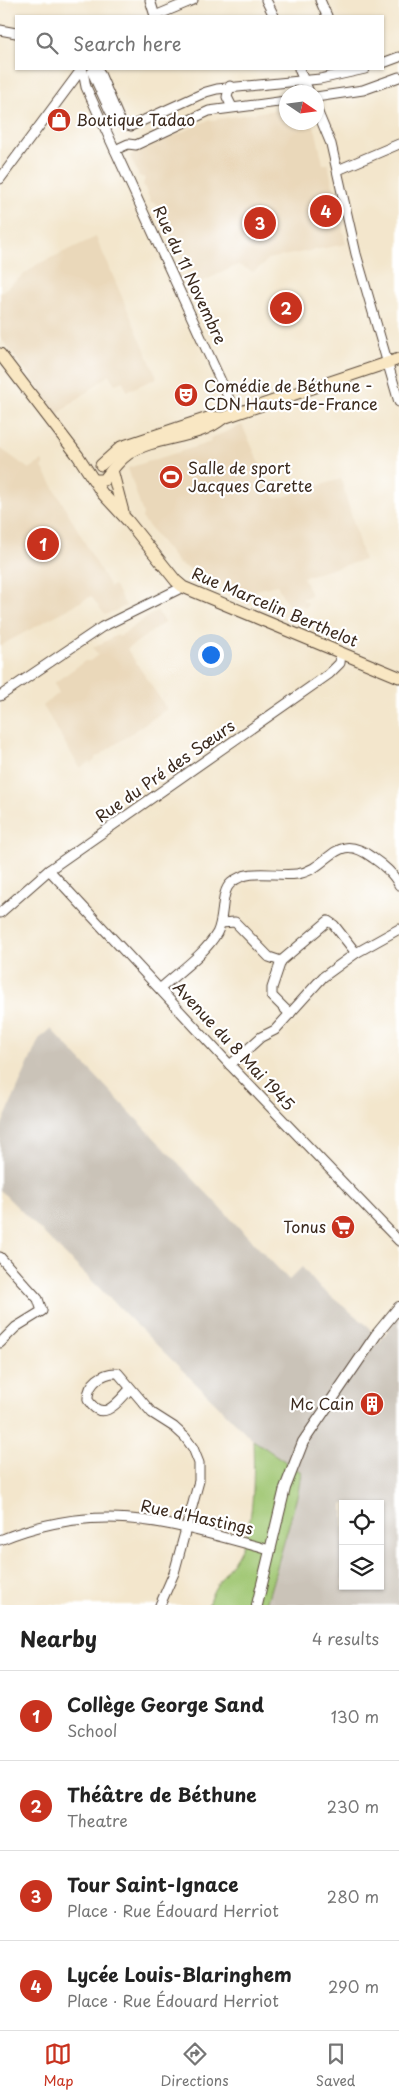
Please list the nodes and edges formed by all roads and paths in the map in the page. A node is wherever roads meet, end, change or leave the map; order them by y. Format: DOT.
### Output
graph roads {
  1 [pos="150,0"];
  2 [pos="193,0"];
  3 [pos="266,0"];
  4 [pos="320,0"];
  5 [pos="155,15"];
  6 [pos="157,15"];
  7 [pos="274,15"];
  8 [pos="328,15"];
  9 [pos="0,30"];
  10 [pos="15,33"];
  11 [pos="399,57"];
  12 [pos="384,63"];
  13 [pos="88,70"];
  14 [pos="299,70"];
  15 [pos="352,71"];
  16 [pos="399,77"];
  17 [pos="303,79"];
  18 [pos="306,85"];
  19 [pos="230,86"];
  20 [pos="324,97"];
  21 [pos="279,102"];
  22 [pos="232,107"];
  23 [pos="324,127"];
  24 [pos="399,144"];
  25 [pos="114,150"];
  26 [pos="338,170"];
  27 [pos="0,179"];
  28 [pos="0,354"];
  29 [pos="393,361"];
  30 [pos="399,402"];
  31 [pos="236,414"];
  32 [pos="101,473"];
  33 [pos="126,518"];
  34 [pos="184,587"];
  35 [pos="341,653"];
  36 [pos="399,677"];
  37 [pos="0,696"];
  38 [pos="49,870"];
  39 [pos="399,885"];
  40 [pos="0,912"];
  41 [pos="221,923"];
  42 [pos="399,929"];
  43 [pos="356,953"];
  44 [pos="282,961"];
  45 [pos="160,989"];
  46 [pos="290,1014"];
  47 [pos="230,1065"];
  48 [pos="399,1241"];
  49 [pos="0,1257"];
  50 [pos="399,1307"];
  51 [pos="0,1343"];
  52 [pos="130,1389"];
  53 [pos="186,1528"];
  54 [pos="0,1540"];
  55 [pos="270,1550"];
  56 [pos="160,1605"];
  57 [pos="257,1605"];
  1 -- 5 [label="street"];
  2 -- 6 [label="street"];
  3 -- 7 [label="street"];
  4 -- 8 [label="street"];
  9 -- 10 [label="street"];
  11 -- 12 [label="street"];
  13 -- 19 [label="street"];
  13 -- 25 [label="street, Rue du 11 Novembre"];
  13 -- 27 [label="street"];
  14 -- 17 [label="street"];
  15 -- 17 [label="street"];
  16 -- 20 [label="street"];
  17 -- 18 [label="street"];
  17 -- 19 [label="street"];
  19 -- 22 [label="street"];
  21 -- 22 [label="street"];
  22 -- 25 [label="street"];
  23 -- 26 [label="street"];
  24 -- 26 [label="street"];
  25 -- 31 [label="street, Rue du 11 Novembre"];
  26 -- 29 [label="street"];
  28 -- 32 [label="main road, Rue Marcelin Berthelot"];
  29 -- 30 [label="street"];
  29 -- 31 [label="main road"];
  31 -- 32 [label="main road"];
  32 -- 33 [label="main road"];
  32 -- 33 [label="main road, Rue Marcelin Berthelot"];
  33 -- 34 [label="main road, Rue Marcelin Berthelot"];
  34 -- 35 [label="main road, Rue Marcelin Berthelot"];
  34 -- 37 [label="street"];
  35 -- 36 [label="main road, Rue Marcelin Berthelot"];
  35 -- 38 [label="street, Rue du Pré des Sœurs"];
  38 -- 40 [label="street, Rue du Pré des Sœurs"];
  38 -- 45 [label="street, Avenue du 8 Mai 1945"];
  39 -- 41 [label="street"];
  41 -- 44 [label="street"];
  41 -- 45 [label="street"];
  42 -- 43 [label="street"];
  43 -- 44 [label="street"];
  43 -- 46 [label="street"];
  44 -- 46 [label="street"];
  45 -- 47 [label="street, Avenue du 8 Mai 1945"];
  46 -- 47 [label="street"];
  47 -- 48 [label="street, Avenue du 8 Mai 1945"];
  49 -- 51 [label="street"];
  50 -- 55 [label="street"];
  52 -- 52 [label="street"];
  52 -- 53 [label="street"];
  53 -- 54 [label="street, Rue d'Hastings"];
  53 -- 55 [label="street, Rue d'Hastings"];
  53 -- 56 [label="street"];
  55 -- 57 [label="street"];
}
